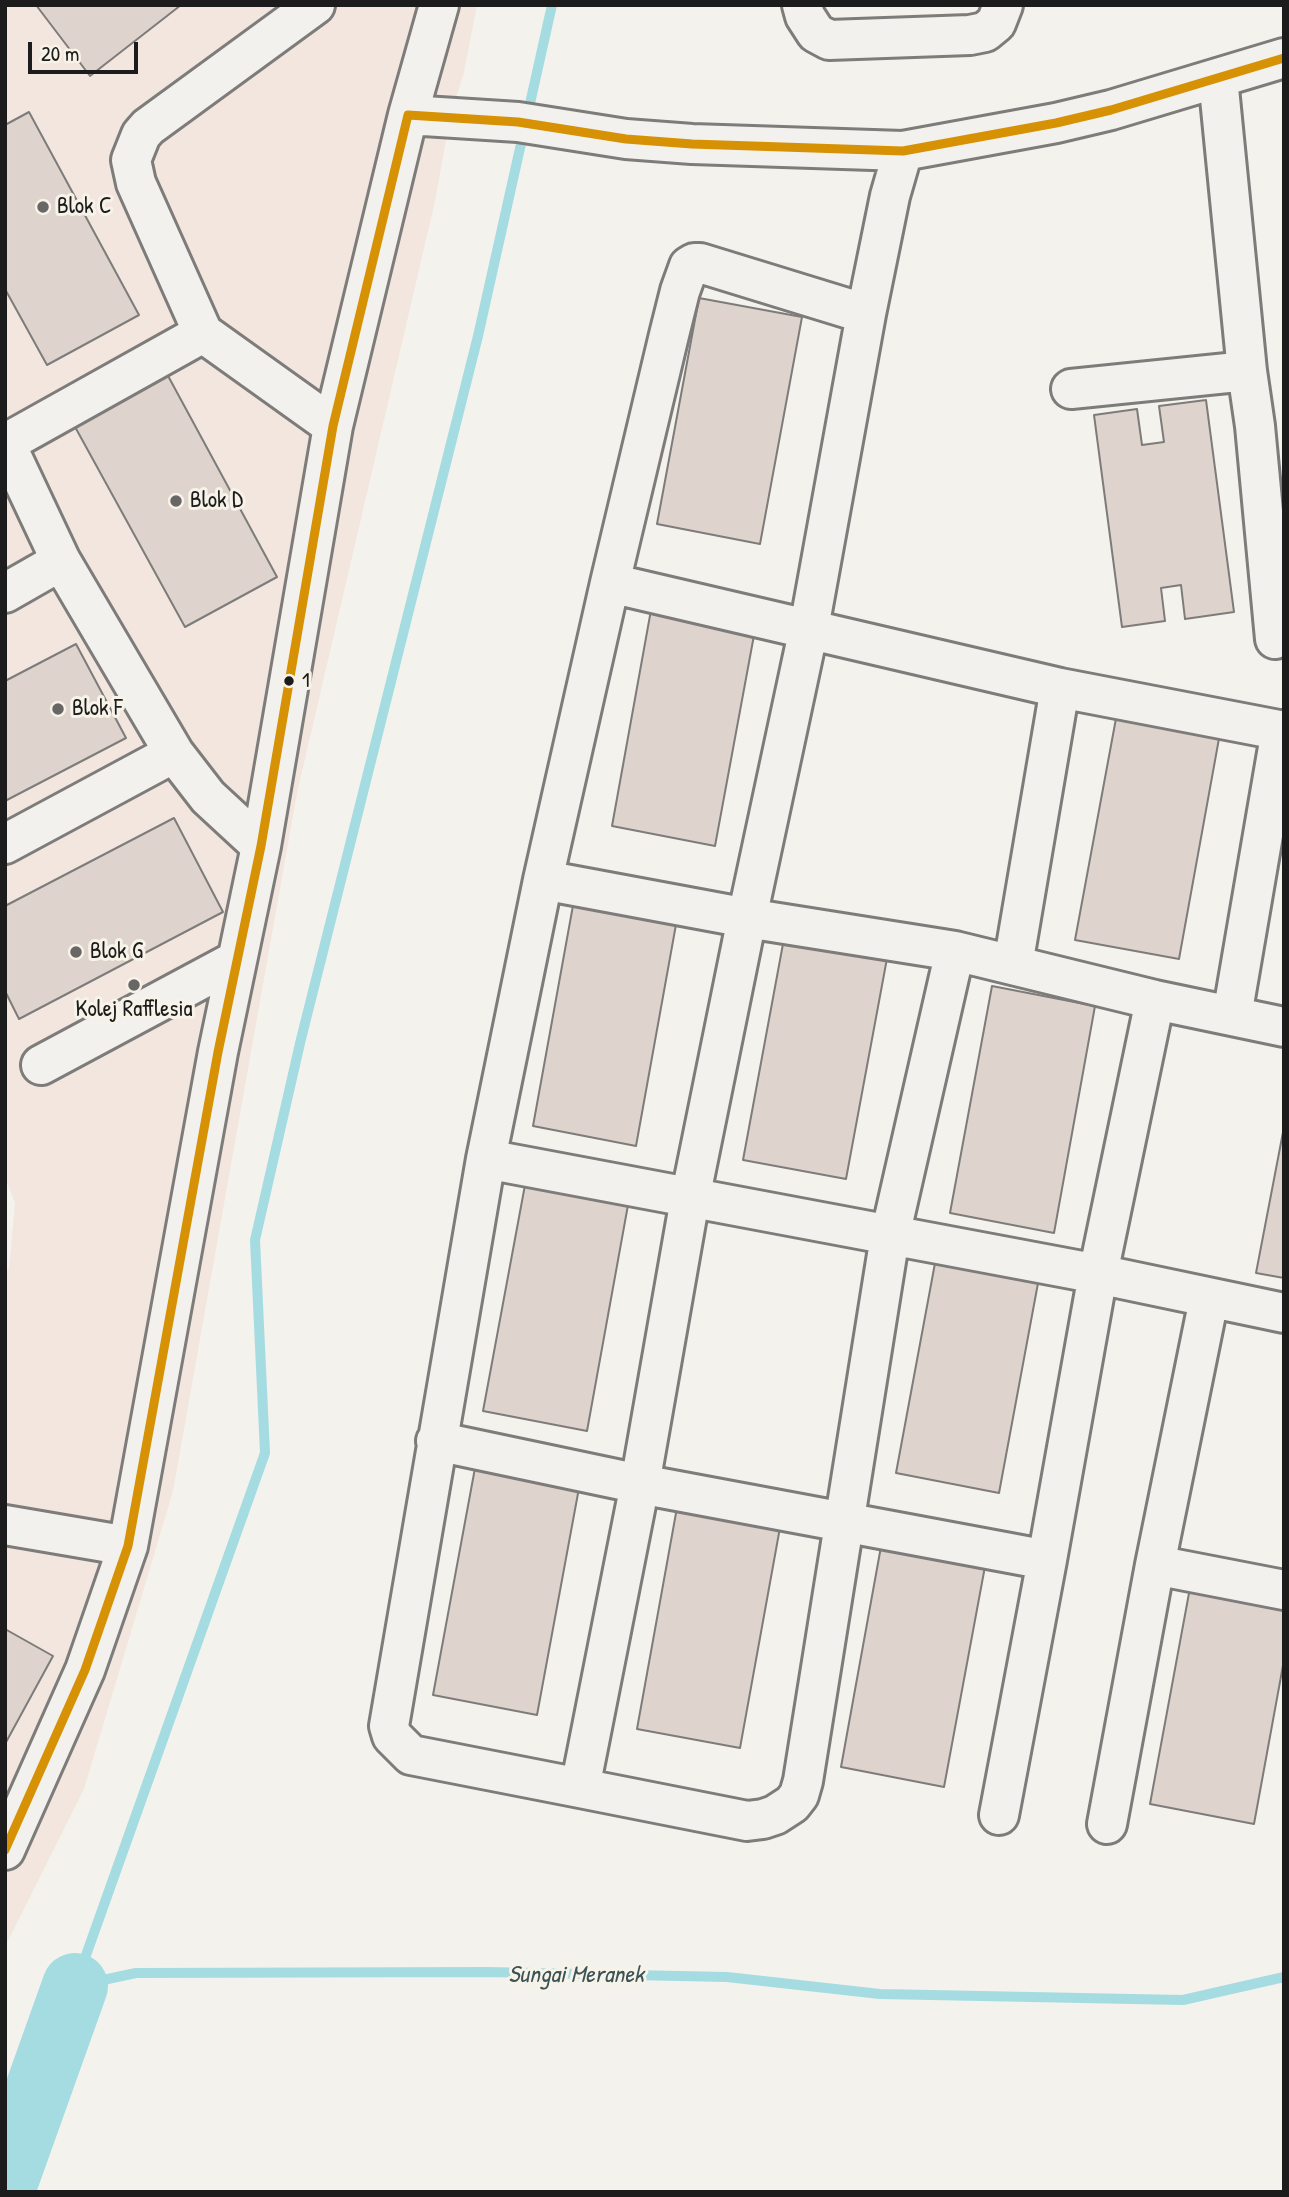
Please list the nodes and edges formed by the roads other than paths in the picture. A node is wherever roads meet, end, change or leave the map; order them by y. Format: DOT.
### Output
graph roads {
  1 [pos="315,5"];
  2 [pos="439,5"];
  3 [pos="802,5"];
  4 [pos="1003,5"];
  5 [pos="1284,58"];
  6 [pos="1218,78"];
  7 [pos="408,115"];
  8 [pos="903,151"];
  9 [pos="866,314"];
  10 [pos="203,333"];
  11 [pos="1247,371"];
  12 [pos="1071,389"];
  13 [pos="1270,424"];
  14 [pos="333,426"];
  15 [pos="6,442"];
  16 [pos="61,561"];
  17 [pos="610,583"];
  18 [pos="5,593"];
  19 [pos="809,628"];
  20 [pos="1275,639"];
  21 [pos="1060,688"];
  22 [pos="1282,730"];
  23 [pos="174,753"];
  24 [pos="5,844"];
  25 [pos="261,846"];
  26 [pos="544,880"];
  27 [pos="747,918"];
  28 [pos="955,951"];
  29 [pos="237,960"];
  30 [pos="1013,965"];
  31 [pos="1156,1000"];
  32 [pos="1232,1016"];
  33 [pos="1284,1027"];
  34 [pos="41,1065"];
  35 [pos="486,1159"];
  36 [pos="690,1199"];
  37 [pos="890,1236"];
  38 [pos="1098,1274"];
  39 [pos="1209,1299"];
  40 [pos="1284,1313"];
  41 [pos="436,1441"];
  42 [pos="640,1484"];
  43 [pos="845,1522"];
  44 [pos="5,1525"];
  45 [pos="128,1546"];
  46 [pos="1047,1560"];
  47 [pos="1155,1565"];
  48 [pos="1284,1590"];
  49 [pos="580,1788"];
  50 [pos="999,1815"];
  51 [pos="1107,1824"];
  52 [pos="7,1842"];
  1 -- 10 [label="street"];
  2 -- 7 [label="street"];
  3 -- 4 [label="street"];
  5 -- 6 [label="street"];
  6 -- 8 [label="street"];
  6 -- 11 [label="street"];
  7 -- 8 [label="street"];
  7 -- 14 [label="street"];
  8 -- 9 [label="street"];
  9 -- 17 [label="street"];
  9 -- 19 [label="street"];
  10 -- 14 [label="street"];
  10 -- 15 [label="street"];
  11 -- 12 [label="street"];
  11 -- 13 [label="street"];
  13 -- 20 [label="street"];
  14 -- 25 [label="street"];
  15 -- 16 [label="street"];
  16 -- 18 [label="street"];
  16 -- 23 [label="street"];
  17 -- 19 [label="street"];
  17 -- 26 [label="street"];
  19 -- 21 [label="street"];
  19 -- 27 [label="street"];
  21 -- 22 [label="street"];
  21 -- 30 [label="street"];
  22 -- 32 [label="street"];
  23 -- 24 [label="street"];
  23 -- 25 [label="street"];
  25 -- 29 [label="street"];
  26 -- 27 [label="street"];
  26 -- 35 [label="street"];
  27 -- 28 [label="street"];
  27 -- 36 [label="street"];
  28 -- 30 [label="street"];
  28 -- 37 [label="street"];
  29 -- 34 [label="street"];
  29 -- 45 [label="street"];
  30 -- 31 [label="street"];
  31 -- 32 [label="street"];
  31 -- 38 [label="street"];
  32 -- 33 [label="street"];
  35 -- 36 [label="street"];
  35 -- 41 [label="street"];
  36 -- 37 [label="street"];
  36 -- 42 [label="street"];
  37 -- 38 [label="street"];
  37 -- 43 [label="street"];
  38 -- 39 [label="street"];
  38 -- 46 [label="street"];
  39 -- 40 [label="street"];
  39 -- 47 [label="street"];
  41 -- 42 [label="street"];
  41 -- 49 [label="street"];
  42 -- 43 [label="street"];
  42 -- 49 [label="street"];
  43 -- 46 [label="street"];
  43 -- 49 [label="street"];
  44 -- 45 [label="street"];
  45 -- 52 [label="street"];
  46 -- 50 [label="street"];
  47 -- 48 [label="street"];
  47 -- 51 [label="street"];
}
